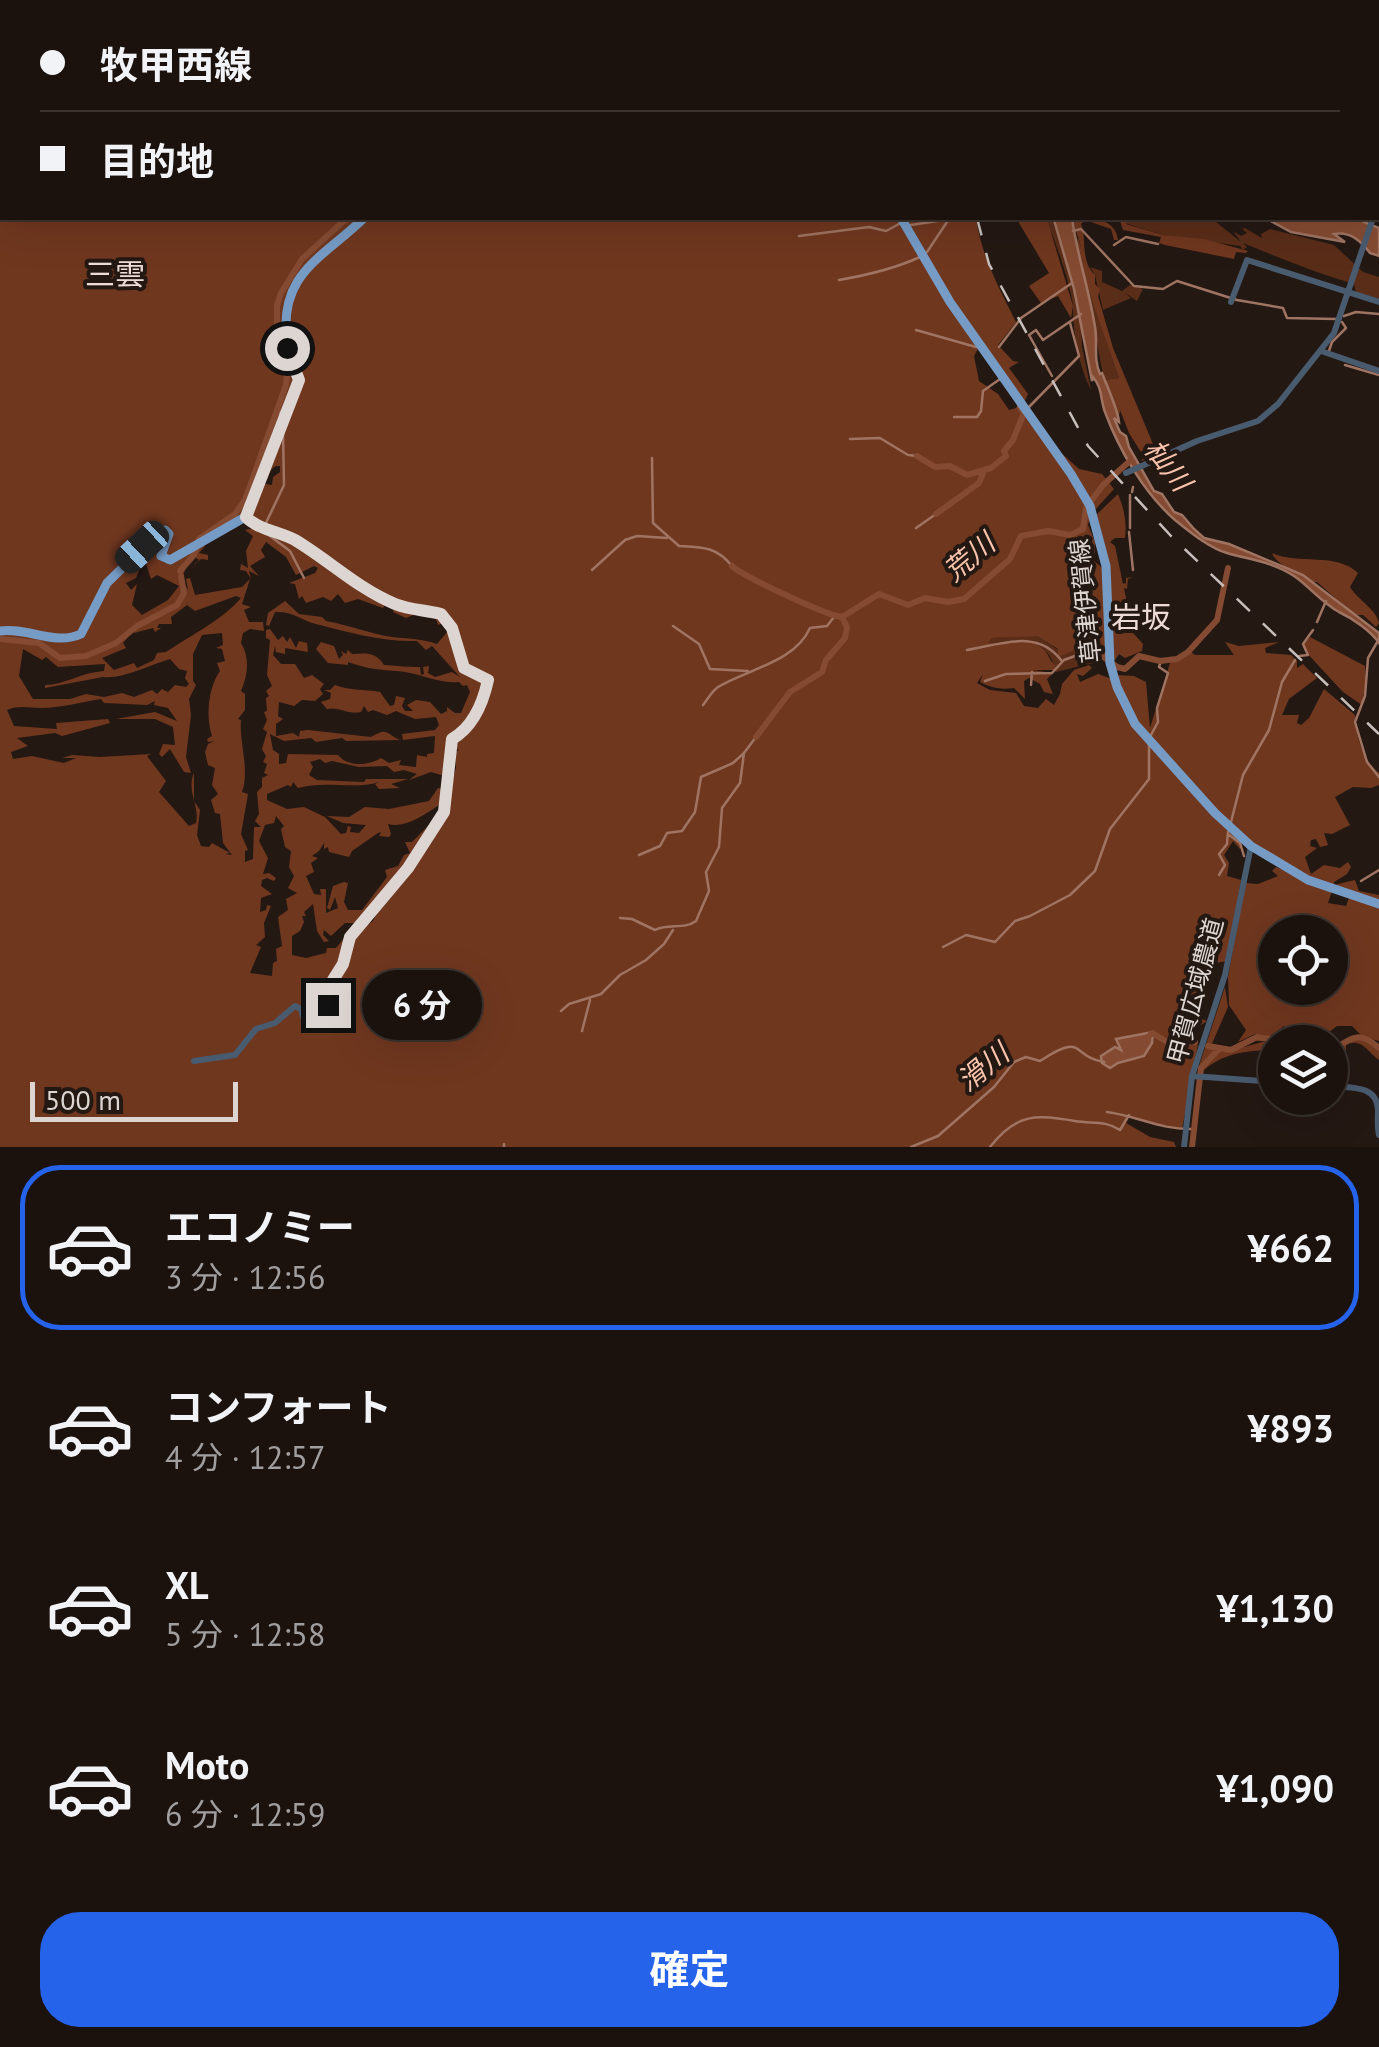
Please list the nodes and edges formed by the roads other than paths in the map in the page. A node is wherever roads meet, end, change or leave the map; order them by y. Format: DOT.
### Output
graph roads {
  1 [pos="362,220"];
  2 [pos="902,220"];
  3 [pos="1372,220"];
  4 [pos="1349,289"];
  5 [pos="1233,300"];
  6 [pos="1379,302"];
  7 [pos="1321,351"];
  8 [pos="1379,371"];
  9 [pos="1128,472"];
  10 [pos="246,517"];
  11 [pos="0,632"];
  12 [pos="1250,846"];
  13 [pos="1379,904"];
  14 [pos="194,1061"];
  15 [pos="1192,1076"];
  16 [pos="1258,1081"];
  17 [pos="1348,1088"];
  18 [pos="1379,1136"];
  19 [pos="1184,1147"];
  1 -- 10 [label="main road"];
  2 -- 12 [label="main road, 草津伊賀線"];
  3 -- 4 [label="street"];
  4 -- 5 [label="street"];
  4 -- 6 [label="street"];
  4 -- 7 [label="street"];
  7 -- 8 [label="street"];
  7 -- 9 [label="street"];
  10 -- 11 [label="main road"];
  10 -- 14 [label="street"];
  12 -- 13 [label="main road, 草津伊賀線"];
  12 -- 15 [label="street, 甲賀広域農道"];
  15 -- 16 [label="street"];
  15 -- 19 [label="street, 甲賀広域農道"];
  17 -- 18 [label="street"];
}
